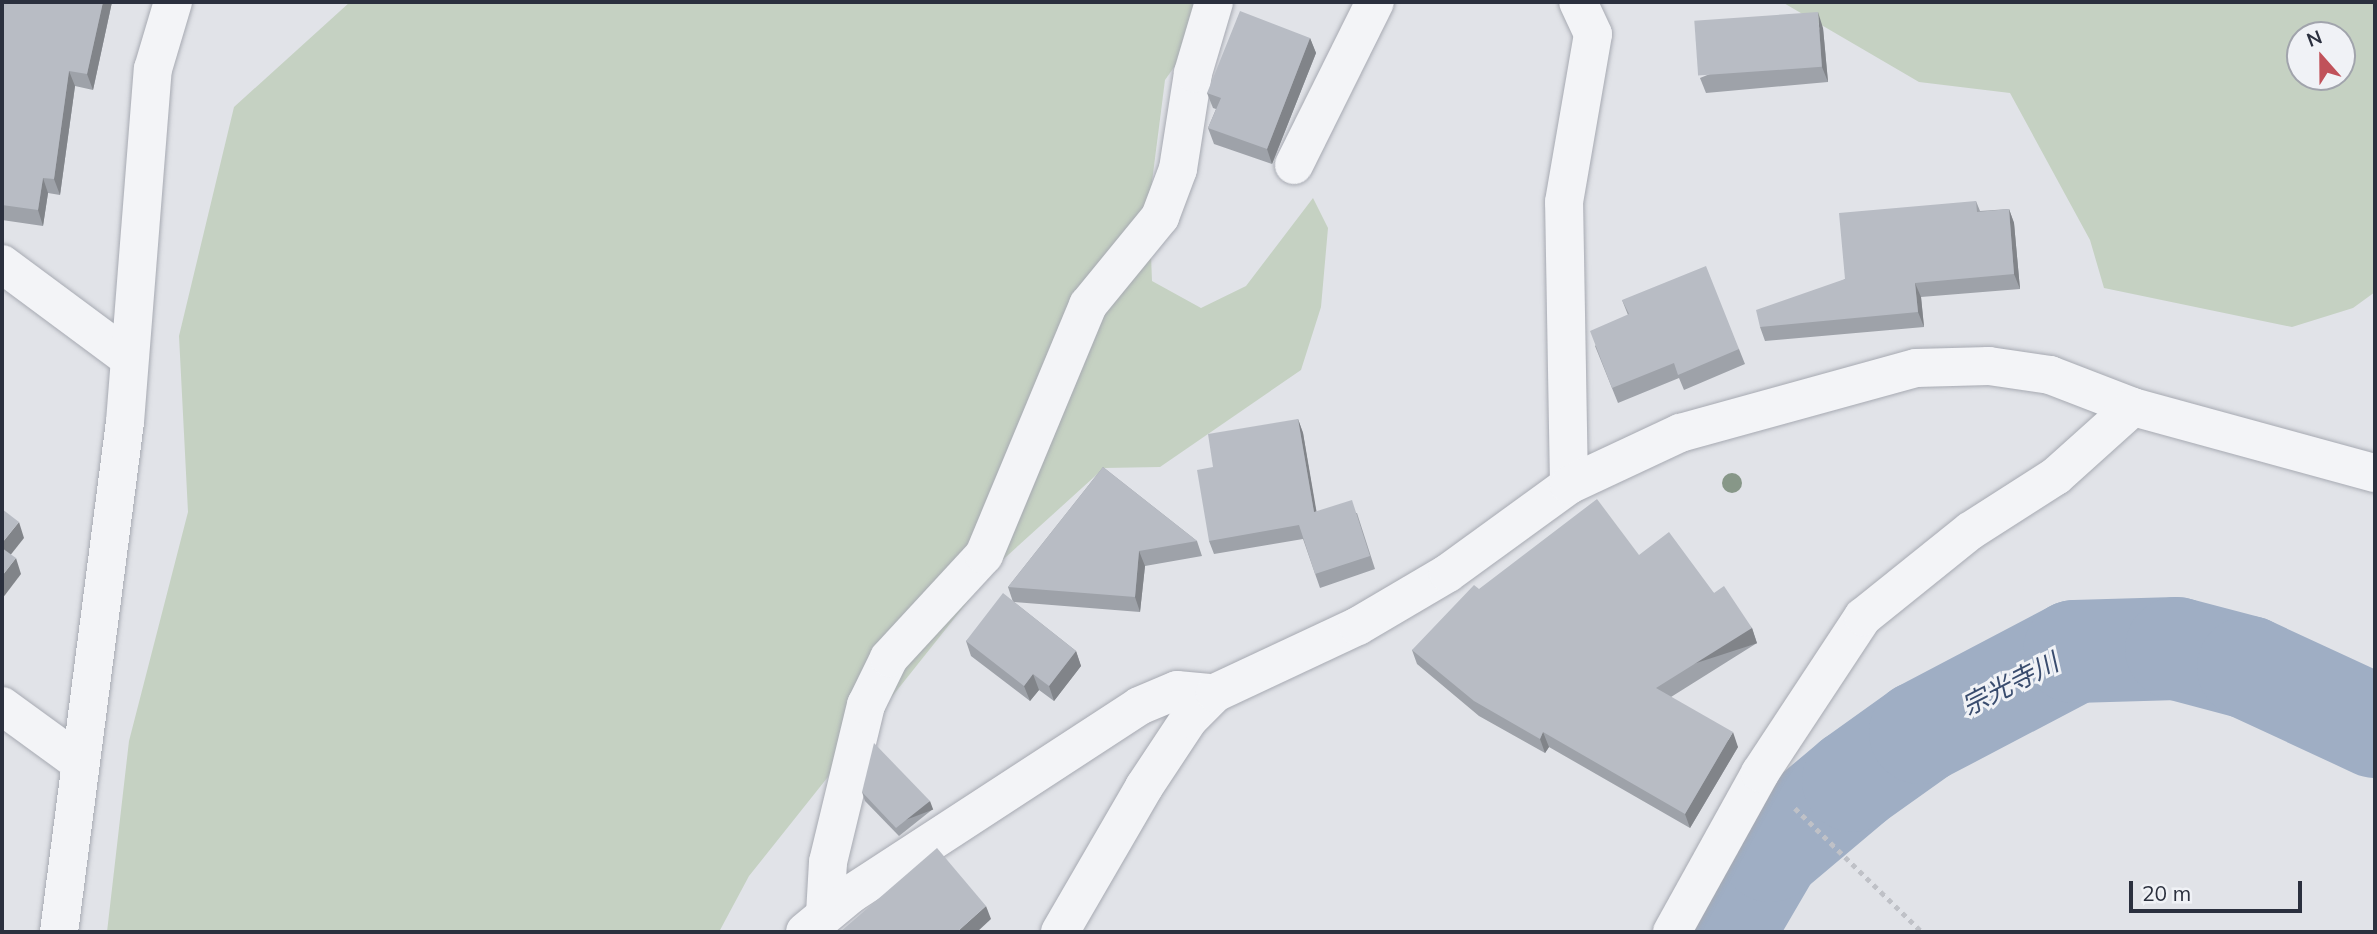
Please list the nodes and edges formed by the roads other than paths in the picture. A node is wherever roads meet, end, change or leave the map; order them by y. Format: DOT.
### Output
graph roads {
  1 [pos="173,2"];
  2 [pos="1214,2"];
  3 [pos="1375,2"];
  4 [pos="1577,2"];
  5 [pos="1294,165"];
  6 [pos="2,264"];
  7 [pos="127,357"];
  8 [pos="2133,407"];
  9 [pos="2375,473"];
  10 [pos="1569,485"];
  11 [pos="1215,693"];
  12 [pos="2,706"];
  13 [pos="79,762"];
  14 [pos="815,923"];
  15 [pos="59,932"];
  16 [pos="1060,932"];
  17 [pos="1672,932"];
  1 -- 7 [label="street"];
  2 -- 14 [label="street"];
  3 -- 5 [label="street"];
  4 -- 10 [label="street"];
  6 -- 7 [label="street"];
  7 -- 13 [label="street"];
  8 -- 9 [label="street"];
  8 -- 10 [label="street"];
  8 -- 17 [label="street"];
  10 -- 11 [label="street"];
  11 -- 14 [label="street"];
  11 -- 16 [label="street"];
  12 -- 13 [label="street"];
  13 -- 15 [label="street"];
}
